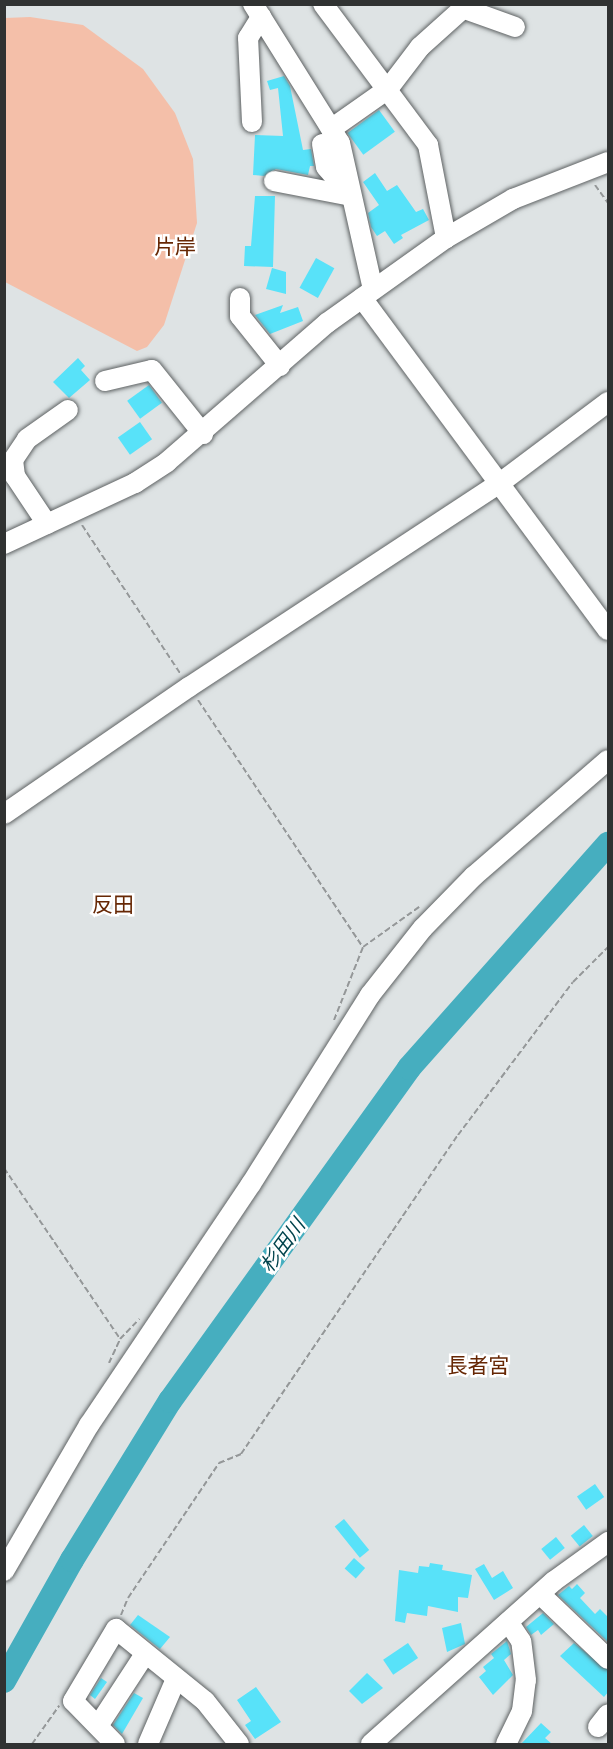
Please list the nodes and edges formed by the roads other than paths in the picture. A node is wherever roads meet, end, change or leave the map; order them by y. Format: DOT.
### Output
graph roads {
  1 [pos="324,4"];
  2 [pos="467,7"];
  3 [pos="257,11"];
  4 [pos="516,27"];
  5 [pos="388,89"];
  6 [pos="252,122"];
  7 [pos="326,137"];
  8 [pos="609,162"];
  9 [pos="273,181"];
  10 [pos="351,196"];
  11 [pos="446,238"];
  12 [pos="367,293"];
  13 [pos="240,298"];
  14 [pos="280,366"];
  15 [pos="105,381"];
  16 [pos="609,402"];
  17 [pos="68,410"];
  18 [pos="203,434"];
  19 [pos="500,483"];
  20 [pos="47,524"];
  21 [pos="4,543"];
  22 [pos="609,630"];
  23 [pos="609,760"];
  24 [pos="4,814"];
  25 [pos="609,1542"];
  26 [pos="4,1571"];
  27 [pos="540,1594"];
  28 [pos="508,1622"];
  29 [pos="146,1654"];
  30 [pos="609,1659"];
  31 [pos="176,1679"];
  32 [pos="98,1726"];
  33 [pos="115,1744"];
  34 [pos="147,1744"];
  35 [pos="239,1744"];
  36 [pos="371,1744"];
  37 [pos="506,1744"];
  1 -- 5 [label="street"];
  2 -- 4 [label="street"];
  2 -- 5 [label="street"];
  3 -- 6 [label="street"];
  3 -- 7 [label="street"];
  5 -- 7 [label="street"];
  5 -- 11 [label="street"];
  7 -- 10 [label="street"];
  8 -- 11 [label="street"];
  9 -- 10 [label="street"];
  10 -- 12 [label="street"];
  11 -- 12 [label="street"];
  12 -- 14 [label="street"];
  12 -- 19 [label="street"];
  13 -- 14 [label="street"];
  14 -- 18 [label="street"];
  15 -- 18 [label="street"];
  16 -- 19 [label="street"];
  17 -- 20 [label="street"];
  18 -- 20 [label="street"];
  19 -- 22 [label="street"];
  19 -- 24 [label="street"];
  20 -- 21 [label="street"];
  23 -- 26 [label="street"];
  25 -- 27 [label="street"];
  27 -- 28 [label="street"];
  27 -- 30 [label="street"];
  28 -- 36 [label="street"];
  28 -- 37 [label="street"];
  29 -- 31 [label="street"];
  29 -- 32 [label="street"];
  29 -- 32 [label="street"];
  31 -- 34 [label="street"];
  31 -- 35 [label="street"];
  32 -- 33 [label="street"];
}
